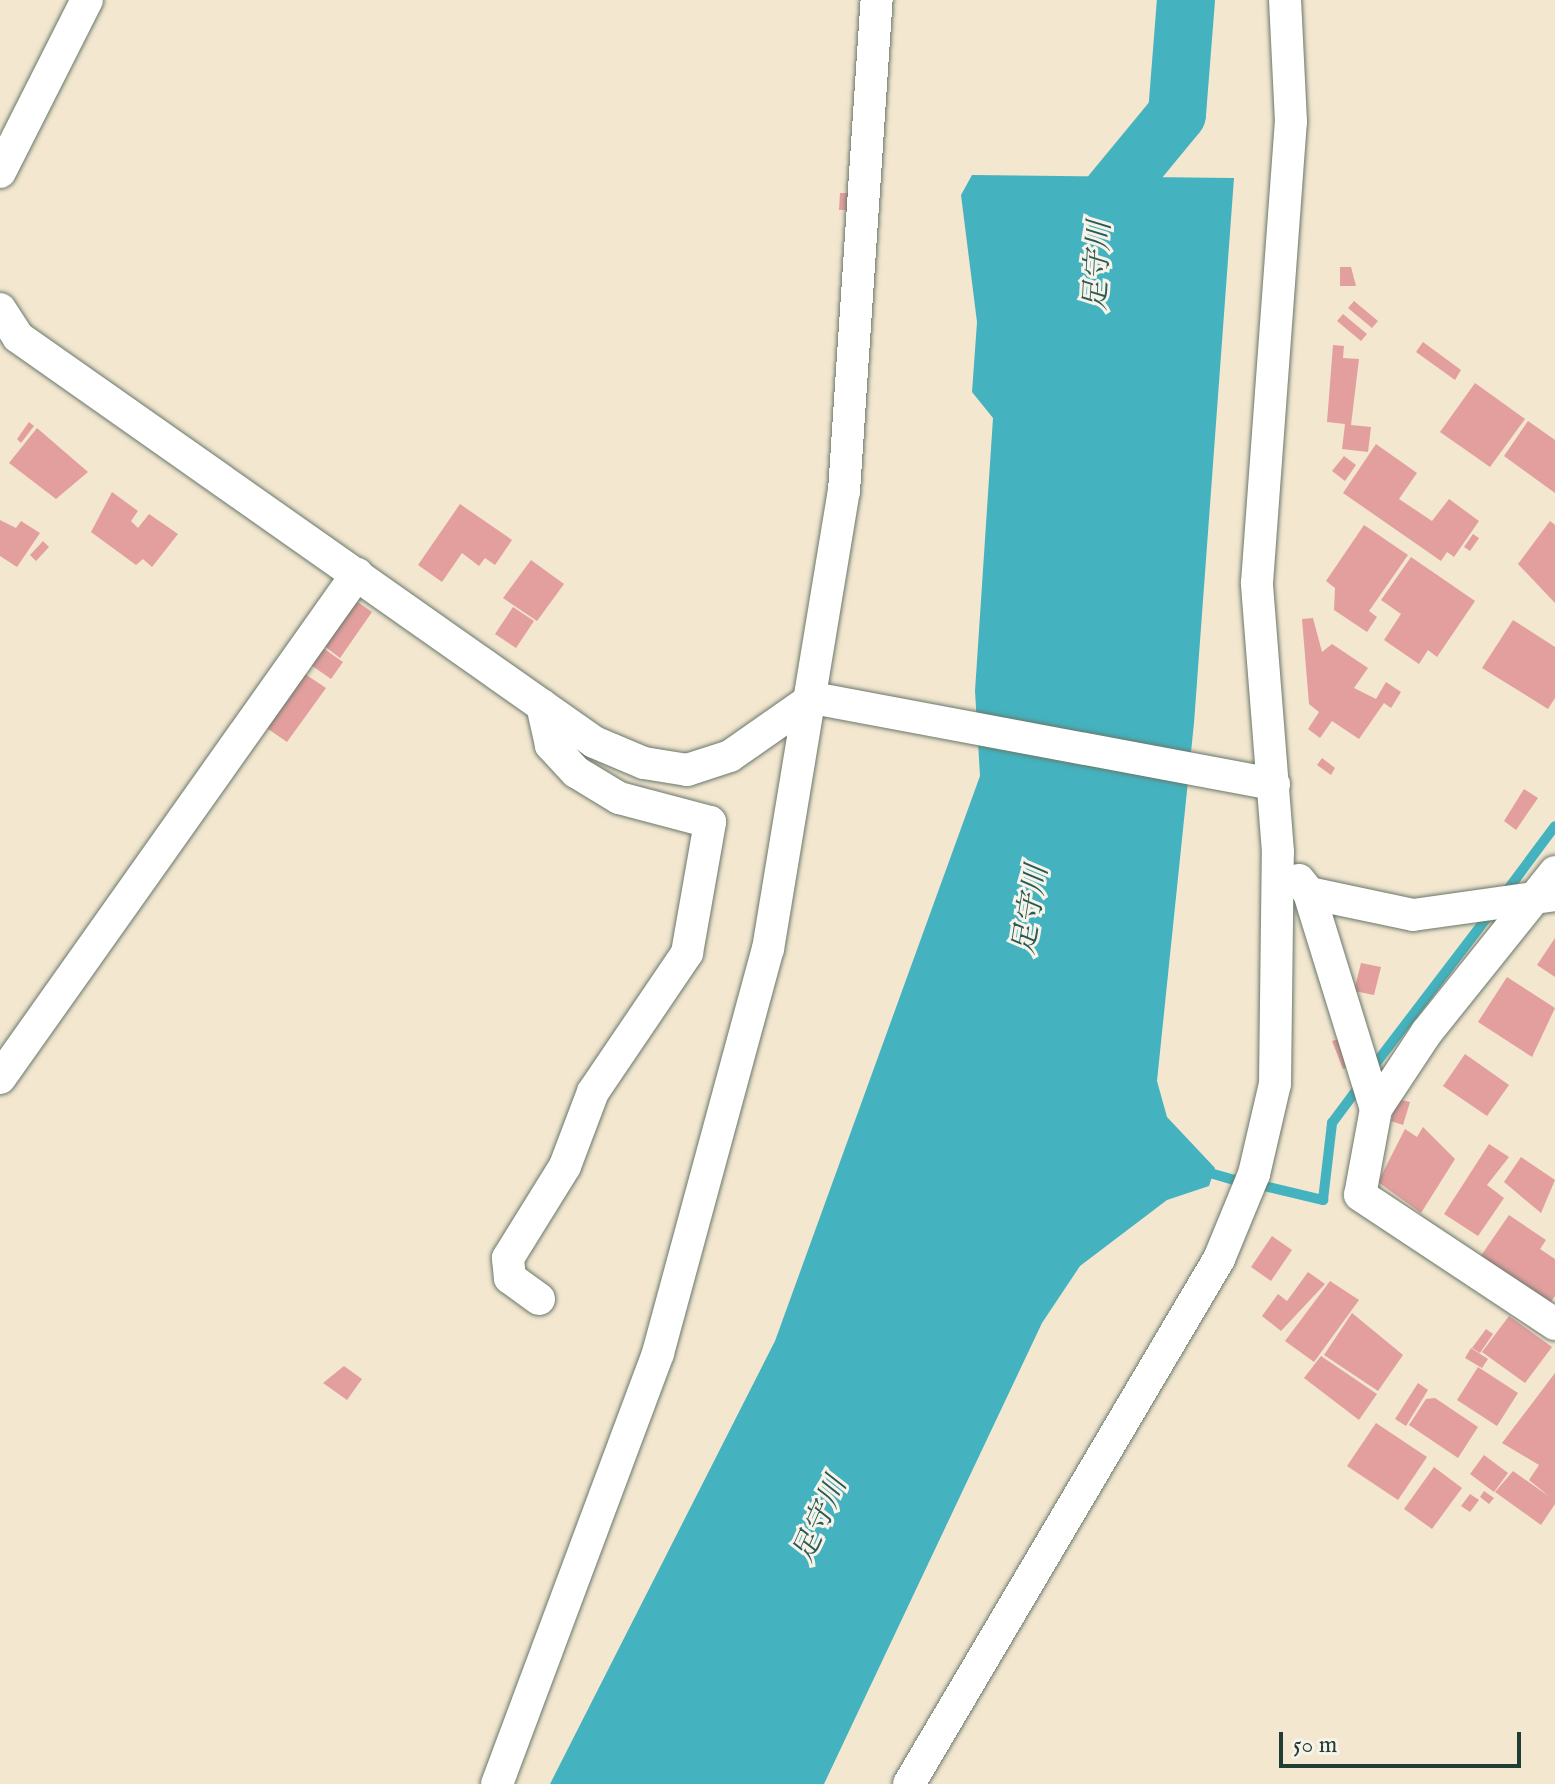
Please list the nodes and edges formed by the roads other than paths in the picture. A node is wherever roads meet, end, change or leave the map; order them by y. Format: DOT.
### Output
graph roads {
  1 [pos="87,0"];
  2 [pos="877,0"];
  3 [pos="1285,0"];
  4 [pos="0,172"];
  5 [pos="0,309"];
  6 [pos="357,574"];
  7 [pos="820,699"];
  8 [pos="542,705"];
  9 [pos="1264,782"];
  10 [pos="1278,852"];
  11 [pos="1544,891"];
  12 [pos="1309,893"];
  13 [pos="0,1078"];
  14 [pos="1370,1089"];
  15 [pos="539,1299"];
  16 [pos="1555,1324"];
  17 [pos="497,1784"];
  18 [pos="909,1784"];
  1 -- 4 [label="street"];
  2 -- 7 [label="street"];
  3 -- 9 [label="street"];
  5 -- 6 [label="street"];
  6 -- 8 [label="street"];
  6 -- 13 [label="street"];
  7 -- 8 [label="street"];
  7 -- 9 [label="street"];
  7 -- 17 [label="street"];
  8 -- 15 [label="street"];
  9 -- 10 [label="street"];
  10 -- 12 [label="street"];
  10 -- 18 [label="street"];
  11 -- 12 [label="street"];
  11 -- 14 [label="street"];
  12 -- 14 [label="street"];
  14 -- 16 [label="street"];
}
